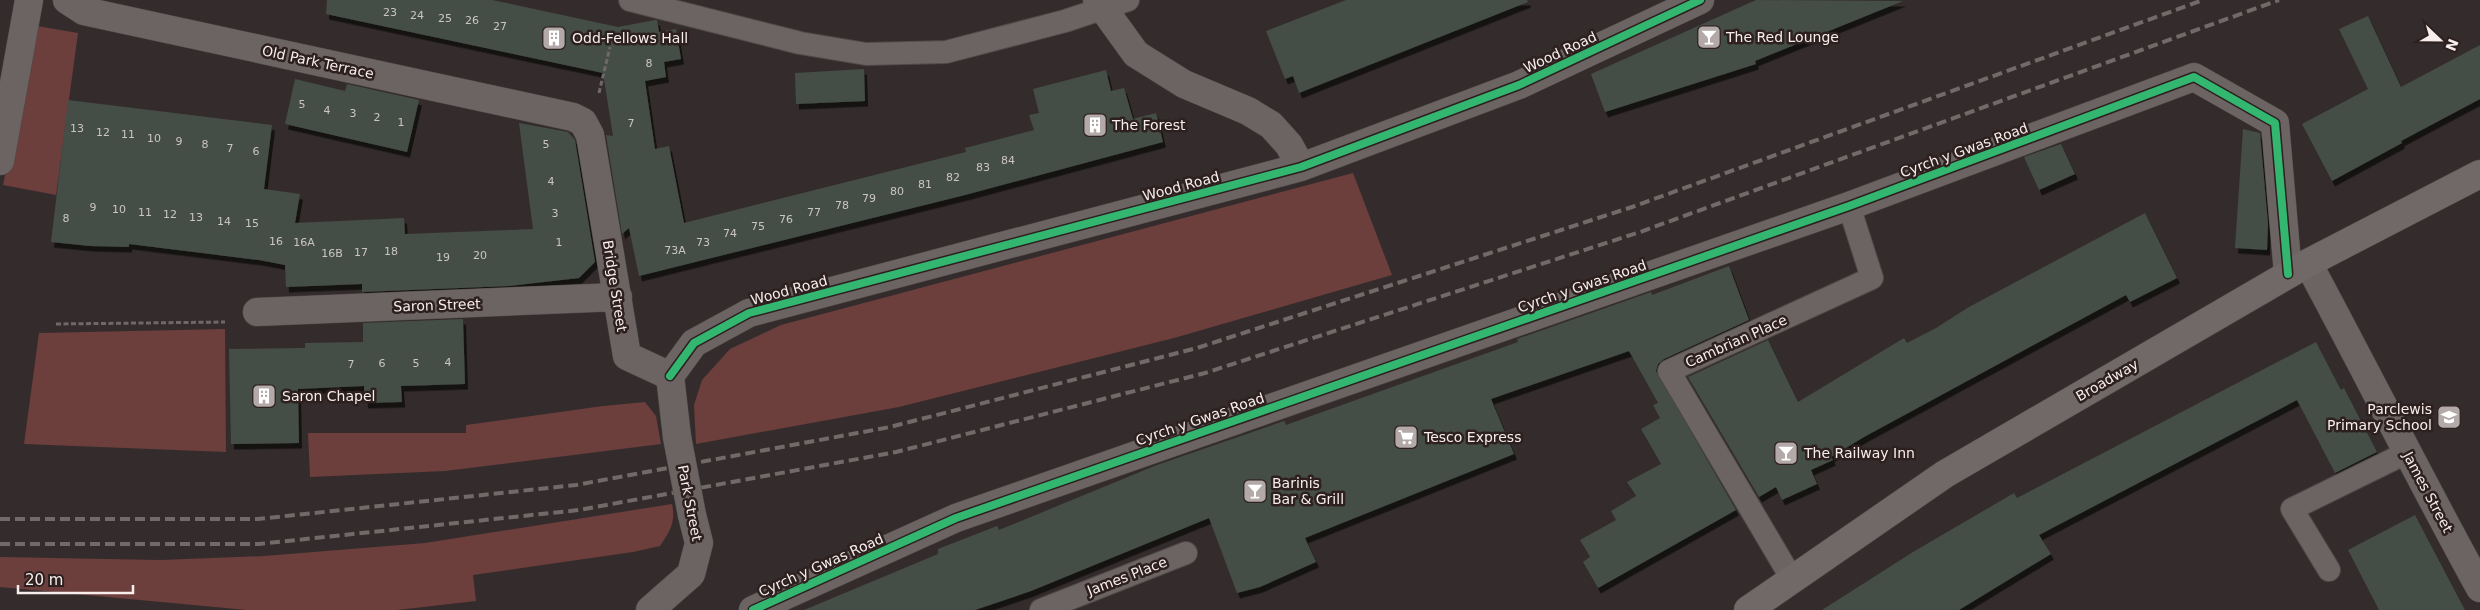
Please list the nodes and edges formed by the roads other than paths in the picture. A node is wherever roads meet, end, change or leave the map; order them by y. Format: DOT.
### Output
graph roads {
  1 [pos="29,0"];
  2 [pos="67,0"];
  3 [pos="630,0"];
  4 [pos="1128,0"];
  5 [pos="1700,0"];
  6 [pos="1099,5"];
  7 [pos="573,117"];
  8 [pos="0,161"];
  9 [pos="1301,167"];
  10 [pos="2480,174"];
  11 [pos="1849,206"];
  12 [pos="2298,268"];
  13 [pos="618,297"];
  14 [pos="257,312"];
  15 [pos="670,376"];
  16 [pos="2406,453"];
  17 [pos="1186,553"];
  18 [pos="2329,570"];
  19 [pos="1792,579"];
  20 [pos="2480,588"];
  21 [pos="650,610"];
  22 [pos="753,610"];
  23 [pos="1041,610"];
  24 [pos="1748,610"];
  1 -- 8 [label="street"];
  2 -- 7 [label="street, Old Park Terrace"];
  3 -- 6 [label="lane"];
  4 -- 6 [label="lane"];
  5 -- 9 [label="street, Wood Road"];
  6 -- 9 [label="street"];
  7 -- 13 [label="street, Bridge Street"];
  9 -- 15 [label="street, Wood Road"];
  10 -- 12 [label="main road, Broadway"];
  11 -- 12 [label="street, Cyrch y Gwas Road"];
  11 -- 19 [label="lane, Cambrian Place"];
  11 -- 22 [label="street, Cyrch y Gwas Road"];
  12 -- 16 [label="street, James Street"];
  12 -- 19 [label="main road, Broadway"];
  13 -- 14 [label="street, Saron Street"];
  13 -- 15 [label="street, Bridge Street"];
  15 -- 21 [label="street, Park Street, bridge"];
  16 -- 18 [label="lane"];
  16 -- 20 [label="street, James Street"];
  17 -- 23 [label="lane, James Place"];
  19 -- 24 [label="main road, Broadway"];
}
